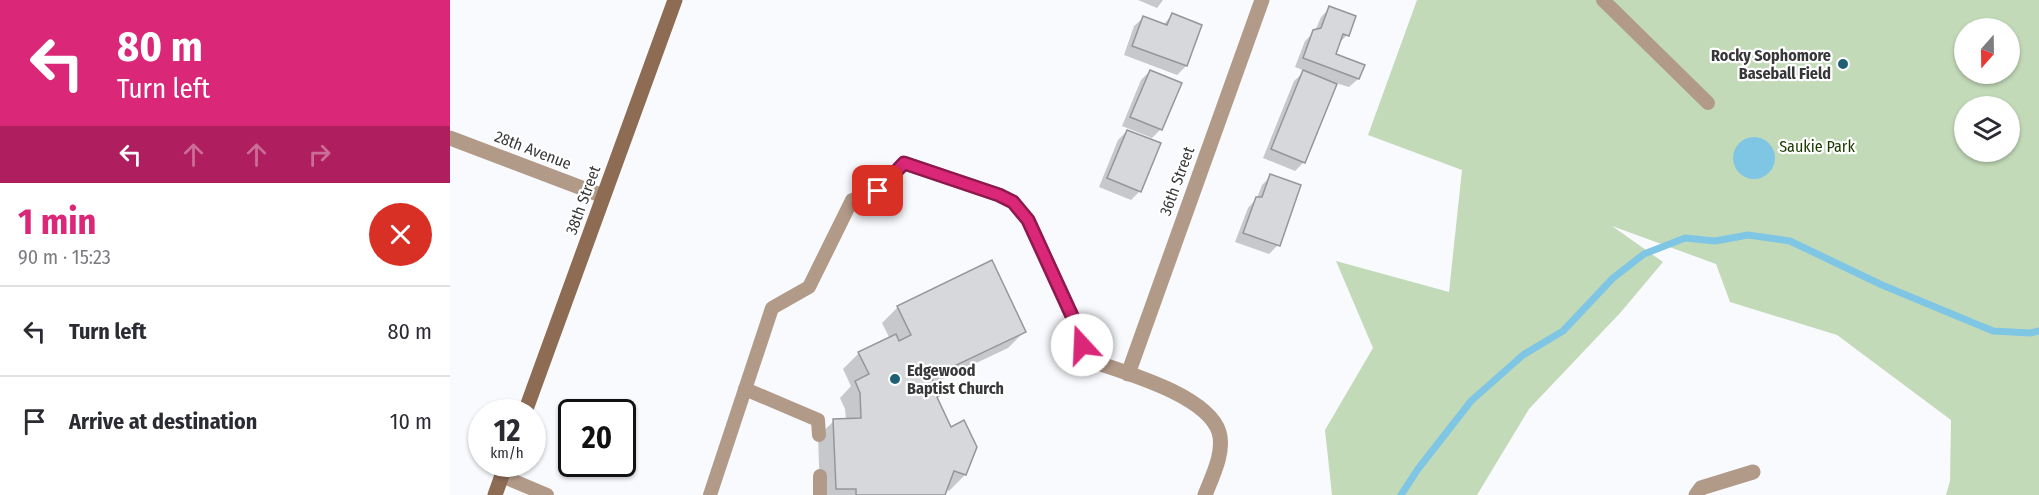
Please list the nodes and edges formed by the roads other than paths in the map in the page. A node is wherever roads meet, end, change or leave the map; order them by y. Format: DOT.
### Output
graph roads {
  1 [pos="675,0"];
  2 [pos="1262,0"];
  3 [pos="1603,0"];
  4 [pos="1708,102"];
  5 [pos="450,138"];
  6 [pos="603,196"];
  7 [pos="1092,361"];
  8 [pos="1128,374"];
  9 [pos="745,389"];
  10 [pos="530,399"];
  11 [pos="819,435"];
  12 [pos="1753,472"];
  13 [pos="820,476"];
  14 [pos="501,477"];
  15 [pos="516,477"];
  16 [pos="495,495"];
  17 [pos="547,495"];
  18 [pos="710,495"];
  19 [pos="820,495"];
  20 [pos="1205,495"];
  21 [pos="1696,495"];
  1 -- 6 [label="street, 38th Street"];
  2 -- 8 [label="street, 36th Street"];
  3 -- 4 [label="lane"];
  5 -- 6 [label="street, 28th Avenue"];
  6 -- 10 [label="street, 38th Street"];
  7 -- 8 [label="street"];
  7 -- 9 [label="lane"];
  8 -- 20 [label="street"];
  9 -- 11 [label="lane"];
  9 -- 18 [label="lane"];
  12 -- 21 [label="street"];
  13 -- 19 [label="lane"];
  14 -- 16 [label="street"];
  15 -- 17 [label="lane"];
}
